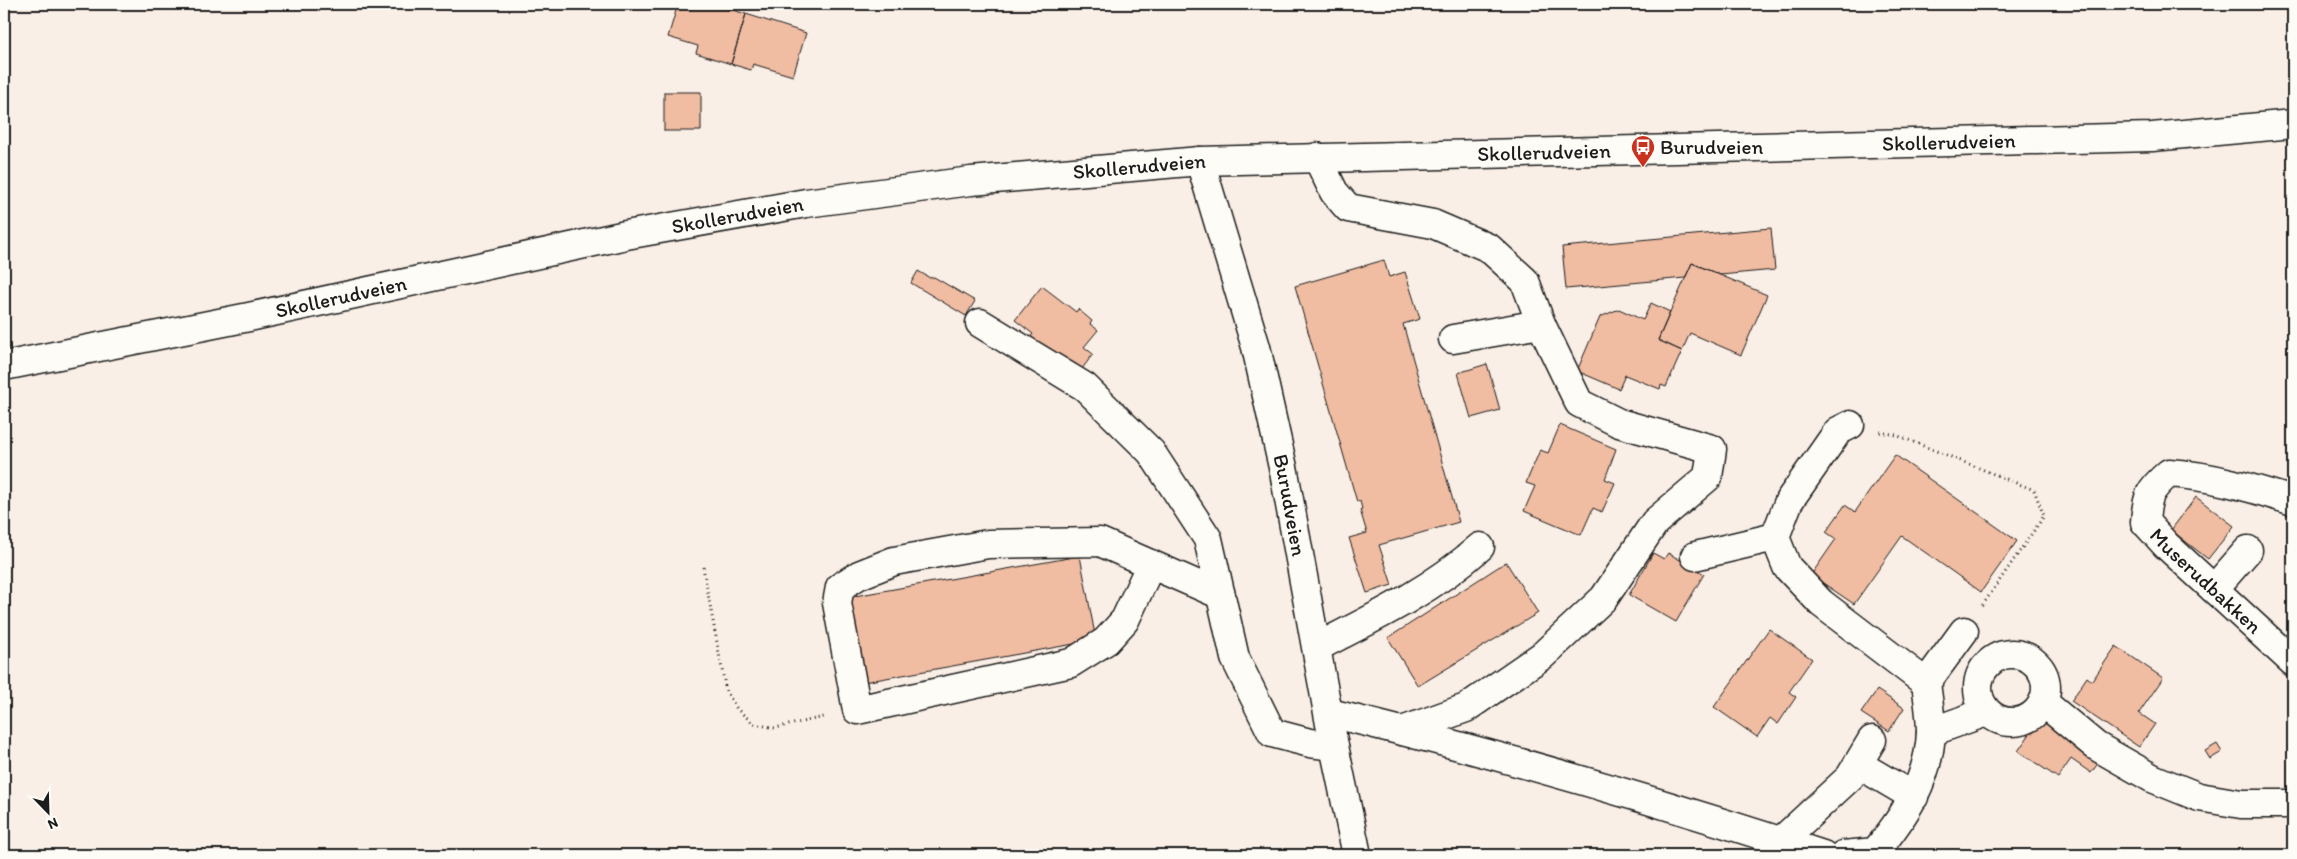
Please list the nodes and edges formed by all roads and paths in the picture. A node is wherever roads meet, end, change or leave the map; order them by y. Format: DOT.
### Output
graph roads {
  1 [pos="2293,124"];
  2 [pos="1317,157"];
  3 [pos="1200,161"];
  4 [pos="980,323"];
  5 [pos="1541,324"];
  6 [pos="1453,339"];
  7 [pos="4,366"];
  8 [pos="1850,425"];
  9 [pos="2293,501"];
  10 [pos="1775,537"];
  11 [pos="1480,547"];
  12 [pos="2248,550"];
  13 [pos="1694,556"];
  14 [pos="1151,564"];
  15 [pos="703,567"];
  16 [pos="2214,588"];
  17 [pos="1221,595"];
  18 [pos="1964,631"];
  19 [pos="1317,647"];
  20 [pos="2293,662"];
  21 [pos="1926,682"];
  22 [pos="2043,702"];
  23 [pos="857,710"];
  24 [pos="1986,712"];
  25 [pos="1330,713"];
  26 [pos="1402,731"];
  27 [pos="1931,732"];
  28 [pos="1872,740"];
  29 [pos="1334,746"];
  30 [pos="1858,764"];
  31 [pos="1914,797"];
  32 [pos="2293,804"];
  33 [pos="1781,841"];
  34 [pos="1357,855"];
  35 [pos="1823,855"];
  36 [pos="1842,855"];
  1 -- 2 [label="street, Skollerudveien"];
  2 -- 3 [label="street, Skollerudveien"];
  2 -- 5 [label="street"];
  3 -- 7 [label="street, Skollerudveien"];
  3 -- 19 [label="street, Burudveien"];
  4 -- 17 [label="street"];
  5 -- 6 [label="street"];
  5 -- 26 [label="street"];
  8 -- 10 [label="street"];
  8 -- 18 [label="path"];
  9 -- 16 [label="street, Muserudbakken"];
  10 -- 13 [label="street"];
  10 -- 21 [label="street"];
  11 -- 19 [label="street"];
  12 -- 16 [label="street"];
  14 -- 17 [label="street"];
  14 -- 23 [label="street"];
  14 -- 23 [label="street"];
  15 -- 23 [label="path"];
  16 -- 20 [label="street, Muserudbakken"];
  17 -- 29 [label="street"];
  18 -- 21 [label="street"];
  19 -- 25 [label="street, Burudveien"];
  21 -- 27 [label="street"];
  22 -- 24 [label="street"];
  22 -- 24 [label="street"];
  22 -- 32 [label="street"];
  24 -- 27 [label="street"];
  25 -- 26 [label="street"];
  25 -- 29 [label="street, Burudveien"];
  26 -- 33 [label="street"];
  27 -- 31 [label="street"];
  28 -- 30 [label="street"];
  29 -- 34 [label="street, Burudveien"];
  30 -- 31 [label="street"];
  30 -- 33 [label="street"];
  31 -- 36 [label="street"];
  33 -- 35 [label="street"];
}
